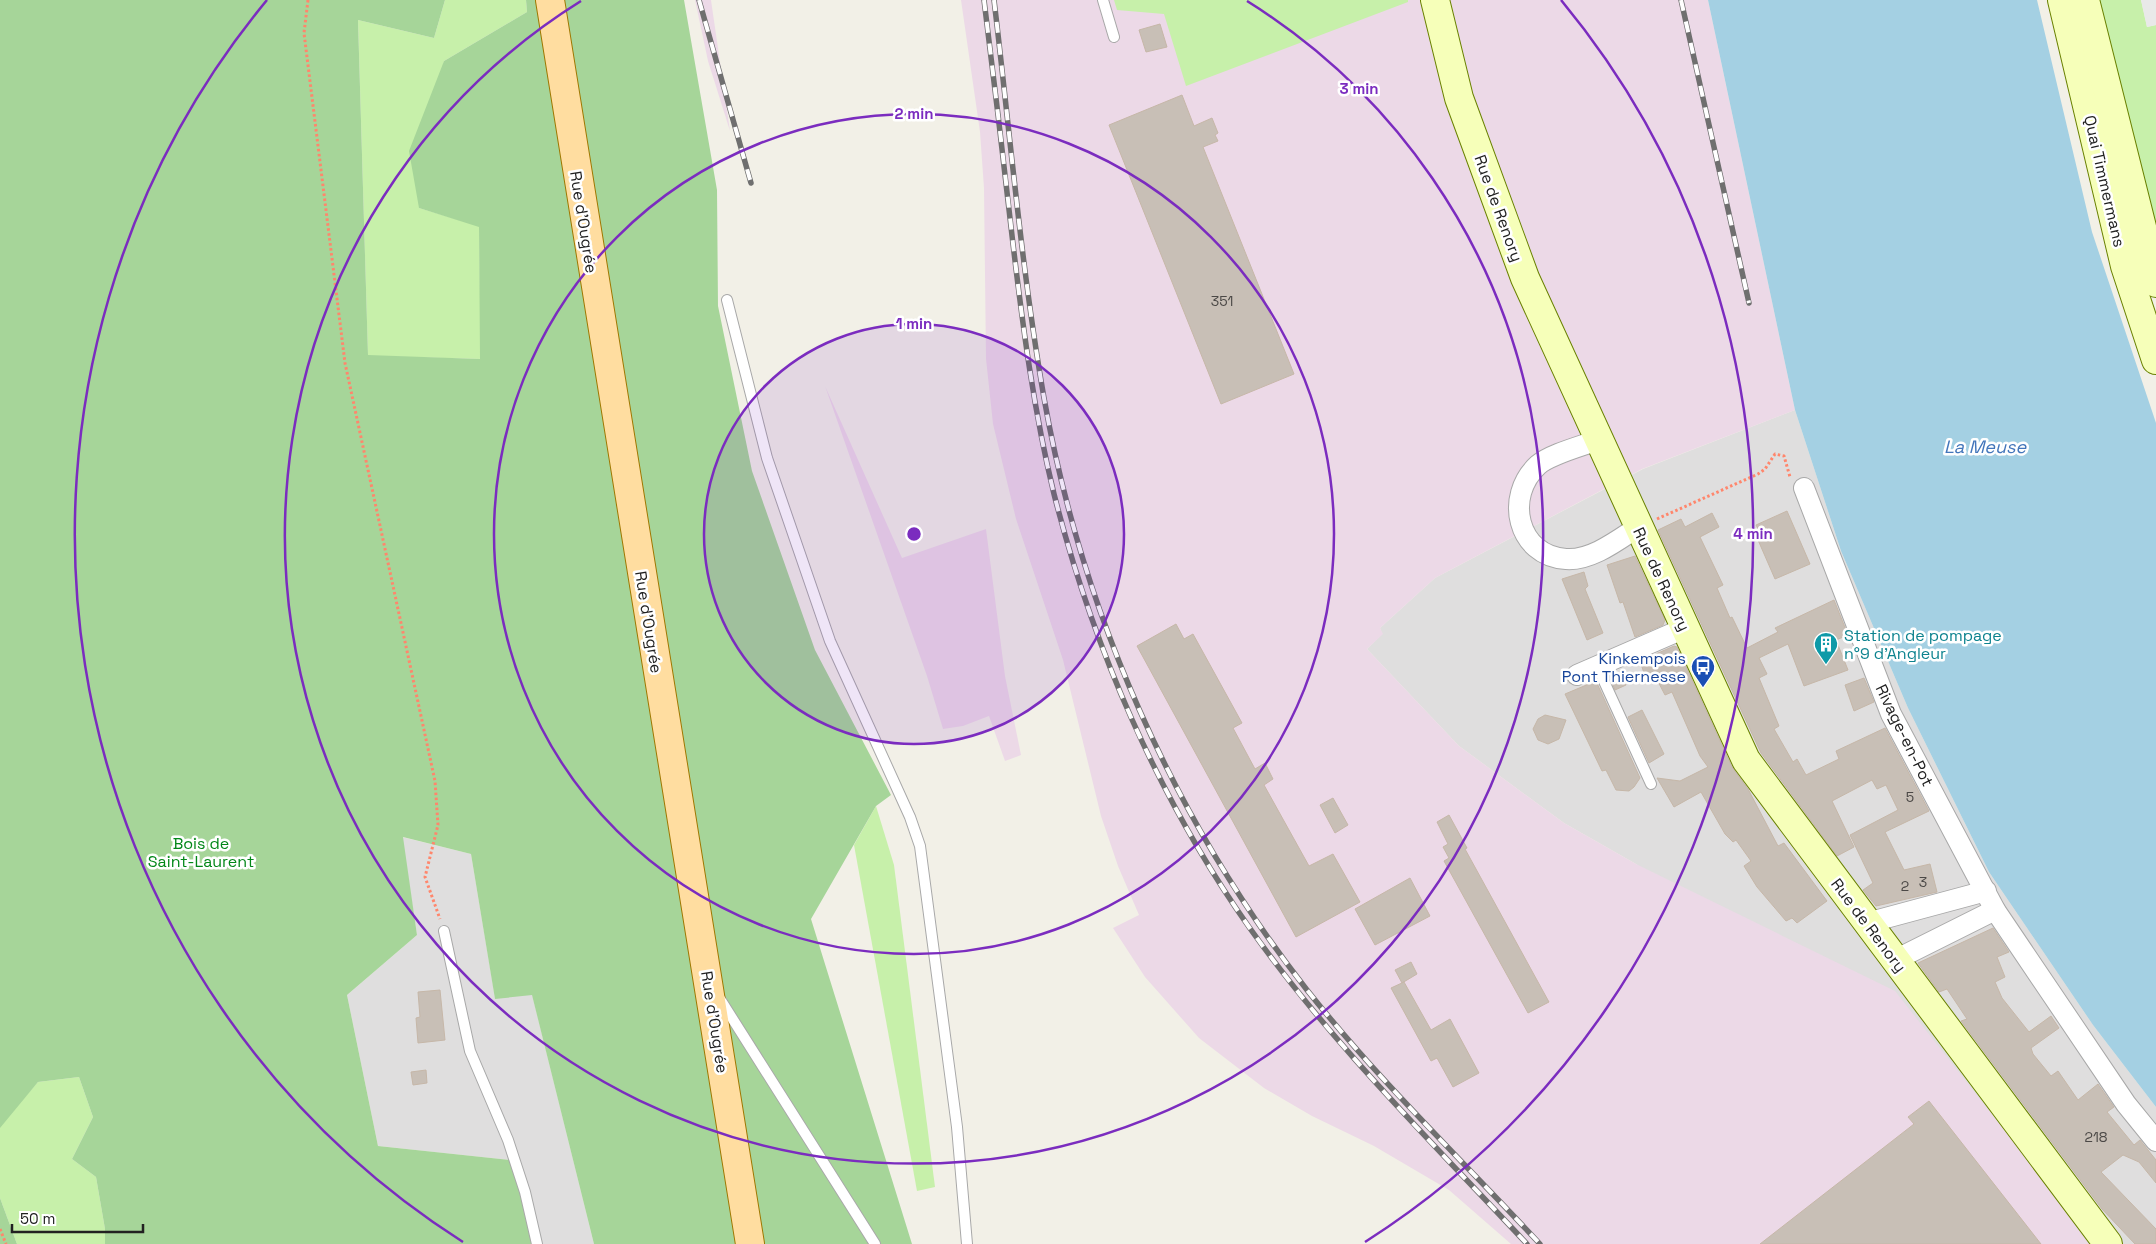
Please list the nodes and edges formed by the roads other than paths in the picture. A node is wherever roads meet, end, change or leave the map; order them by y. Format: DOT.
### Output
graph roads {
  1 [pos="550,0"];
  2 [pos="1103,0"];
  3 [pos="1435,0"];
  4 [pos="2062,0"];
  5 [pos="2085,0"];
  6 [pos="1114,37"];
  7 [pos="2154,266"];
  8 [pos="727,300"];
  9 [pos="2156,360"];
  10 [pos="1598,440"];
  11 [pos="1804,488"];
  12 [pos="1638,527"];
  13 [pos="1685,628"];
  14 [pos="1597,666"];
  15 [pos="1576,676"];
  16 [pos="1650,784"];
  17 [pos="1986,891"];
  18 [pos="1995,910"];
  19 [pos="1867,922"];
  20 [pos="444,931"];
  21 [pos="1895,960"];
  22 [pos="708,978"];
  23 [pos="2156,1141"];
  24 [pos="537,1244"];
  25 [pos="750,1244"];
  26 [pos="875,1244"];
  27 [pos="967,1244"];
  28 [pos="2108,1244"];
  1 -- 22 [label="main road, Rue d'Ougrée"];
  2 -- 6 [label="lane"];
  3 -- 10 [label="street, Rue de Renory"];
  4 -- 9 [label="street, Quai Timmermans"];
  5 -- 7 [label="street, Quai Timmermans"];
  8 -- 27 [label="lane"];
  10 -- 12 [label="street, Rue de Renory"];
  10 -- 12 [label="street"];
  11 -- 17 [label="street, Rivage-en-Pot"];
  12 -- 13 [label="street, Rue de Renory"];
  13 -- 14 [label="street"];
  13 -- 19 [label="street, Rue de Renory"];
  14 -- 15 [label="street"];
  14 -- 16 [label="lane"];
  17 -- 18 [label="street, Rivage-en-Pot"];
  17 -- 19 [label="street"];
  18 -- 21 [label="street"];
  18 -- 23 [label="street, Rivage-en-Pot"];
  19 -- 21 [label="street, Rue de Renory"];
  20 -- 24 [label="lane"];
  21 -- 28 [label="street, Rue de Renory"];
  22 -- 25 [label="main road, Rue d'Ougrée"];
  22 -- 26 [label="lane"];
}
